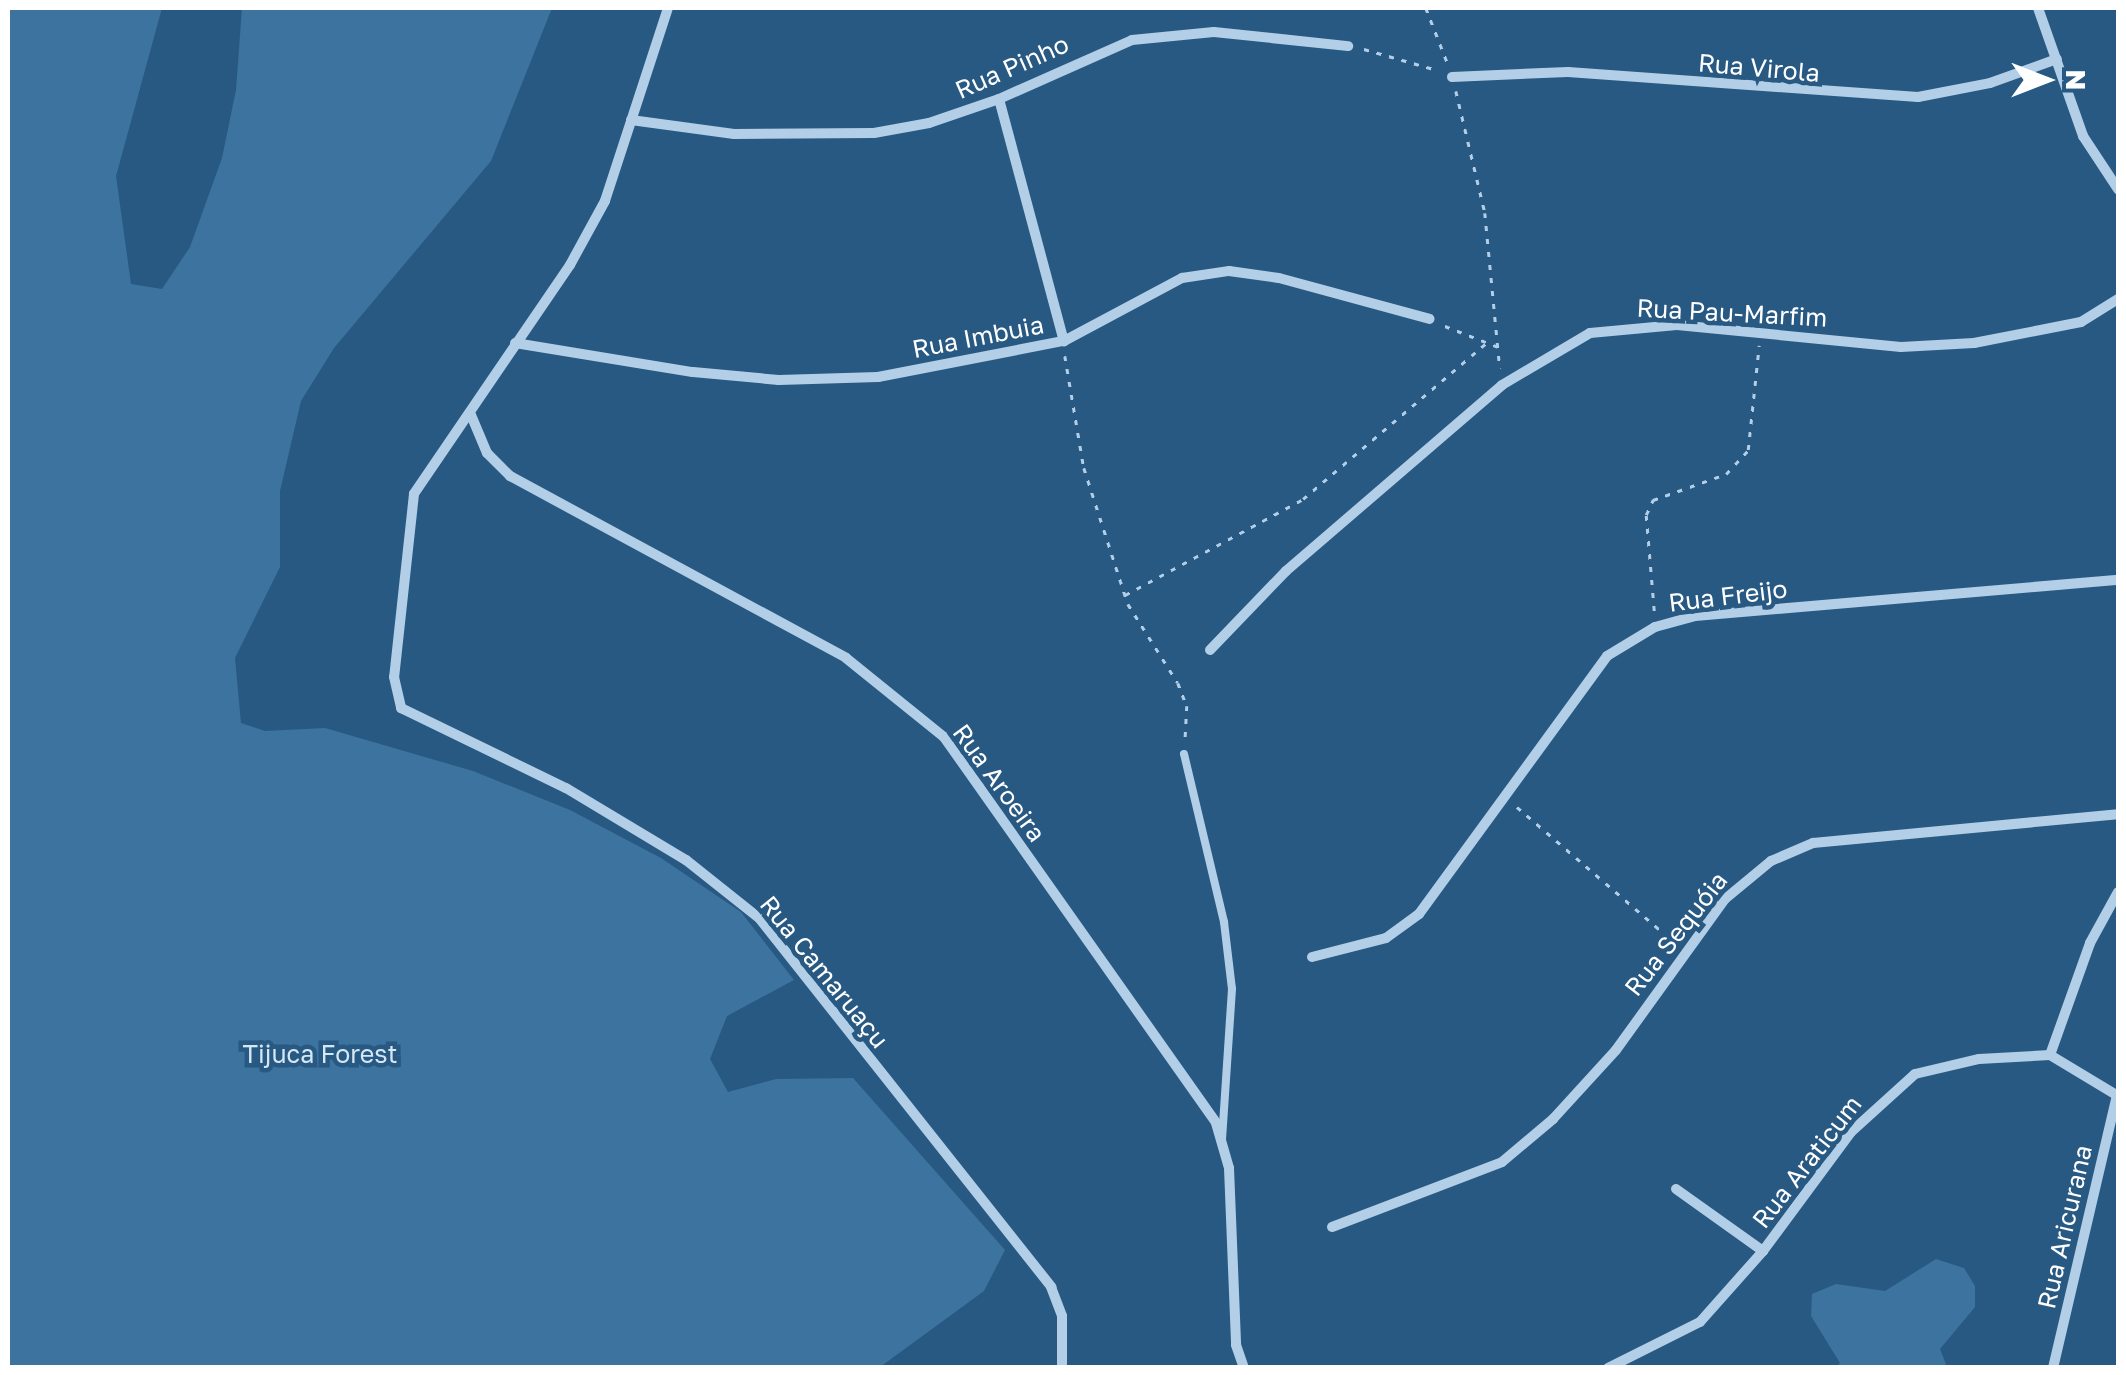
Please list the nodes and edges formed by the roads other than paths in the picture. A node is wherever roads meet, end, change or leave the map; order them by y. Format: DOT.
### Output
graph roads {
  1 [pos="668,8"];
  2 [pos="2038,8"];
  3 [pos="1348,46"];
  4 [pos="2057,59"];
  5 [pos="1452,77"];
  6 [pos="999,99"];
  7 [pos="631,120"];
  8 [pos="2118,189"];
  9 [pos="2116,305"];
  10 [pos="1430,319"];
  11 [pos="1064,340"];
  12 [pos="515,343"];
  13 [pos="471,415"];
  14 [pos="2118,580"];
  15 [pos="1210,650"];
  16 [pos="1184,754"];
  17 [pos="2118,814"];
  18 [pos="2118,892"];
  19 [pos="1312,957"];
  20 [pos="2050,1055"];
  21 [pos="2118,1096"];
  22 [pos="1222,1139"];
  23 [pos="1676,1190"];
  24 [pos="1332,1227"];
  25 [pos="1763,1252"];
  26 [pos="1062,1368"];
  27 [pos="1244,1368"];
  28 [pos="1608,1368"];
  29 [pos="2053,1368"];
  1 -- 7 [label="street"];
  2 -- 4 [label="street"];
  3 -- 6 [label="street, Rua Pinho"];
  4 -- 5 [label="street, Rua Virola"];
  4 -- 8 [label="street"];
  6 -- 7 [label="street, Rua Pinho"];
  6 -- 11 [label="street"];
  7 -- 12 [label="street"];
  9 -- 15 [label="street, Rua Pau-Marfim"];
  10 -- 11 [label="street, Rua Imbuia"];
  11 -- 12 [label="street, Rua Imbuia"];
  12 -- 13 [label="street"];
  13 -- 22 [label="street, Rua Aroeira"];
  13 -- 26 [label="street, Rua Camaruaçu"];
  14 -- 19 [label="street, Rua Freijo"];
  16 -- 22 [label="lane"];
  17 -- 24 [label="street, Rua Sequóia"];
  18 -- 20 [label="street"];
  20 -- 21 [label="street"];
  20 -- 25 [label="street, Rua Araticum"];
  21 -- 29 [label="street, Rua Aricurana"];
  22 -- 27 [label="street"];
  23 -- 25 [label="street"];
  25 -- 28 [label="street, Rua Araticum"];
}
